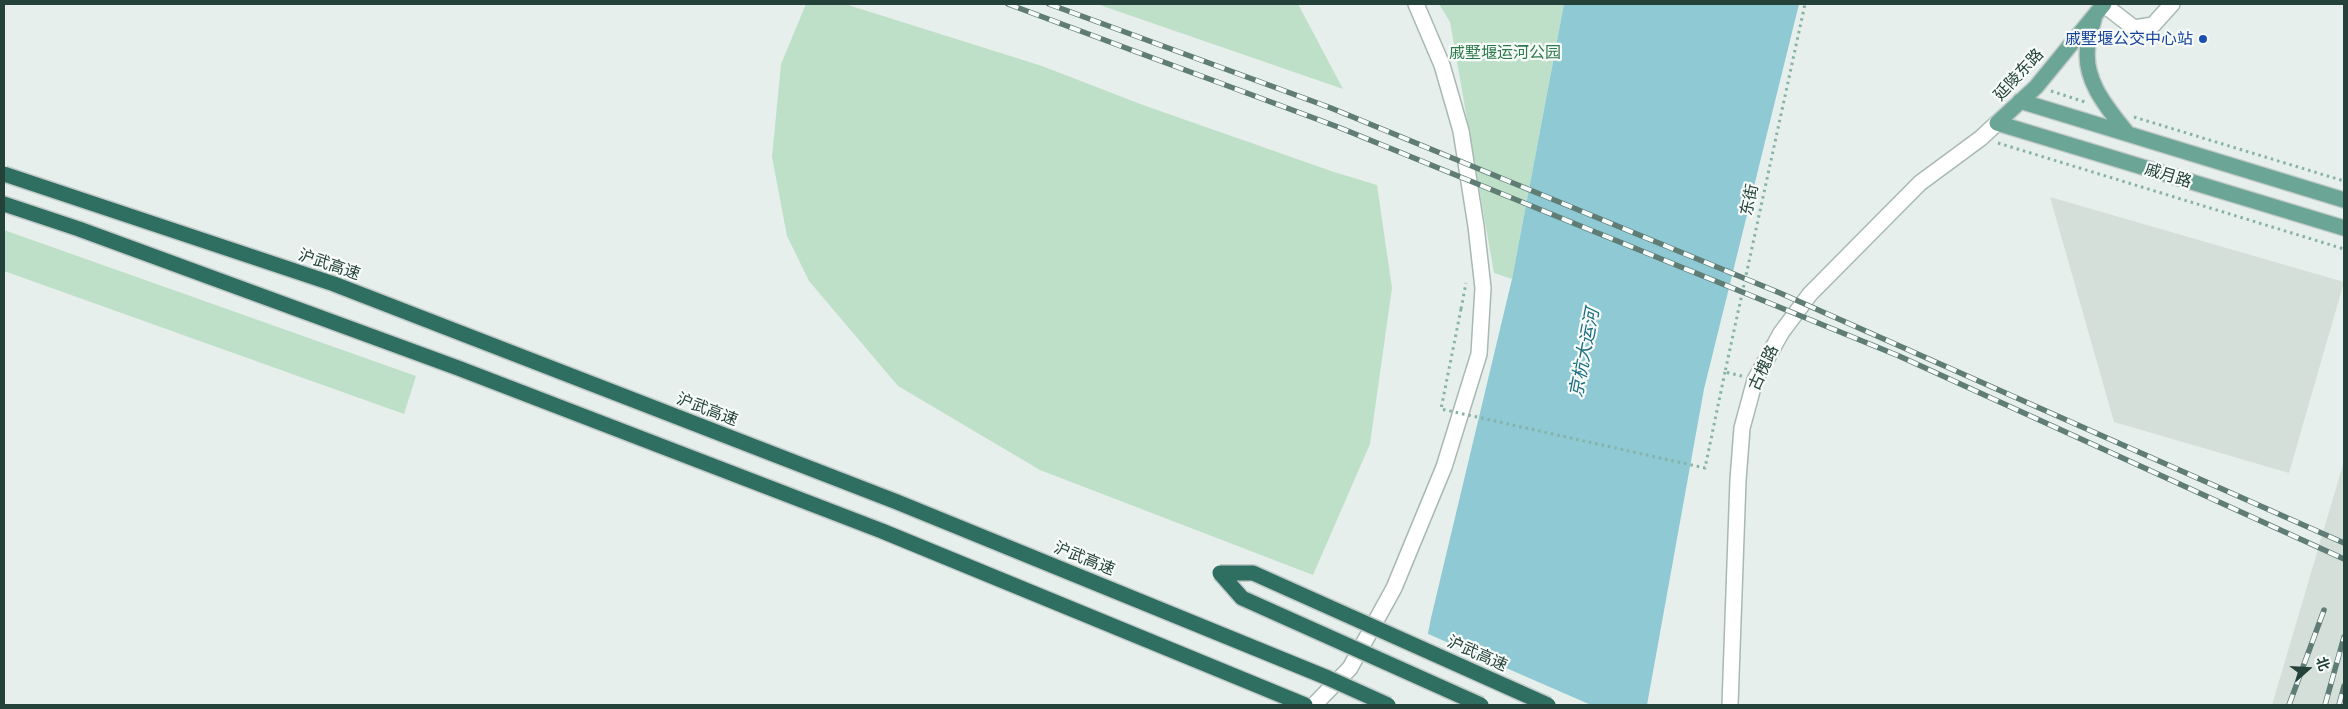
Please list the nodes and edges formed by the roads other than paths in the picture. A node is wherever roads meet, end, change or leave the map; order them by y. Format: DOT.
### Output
graph roads {
  1 [pos="1416,4"];
  2 [pos="2172,4"];
  3 [pos="2101,7"];
  4 [pos="2020,101"];
  5 [pos="1997,123"];
  6 [pos="2128,134"];
  7 [pos="4,174"];
  8 [pos="2344,200"];
  9 [pos="4,204"];
  10 [pos="2344,228"];
  11 [pos="1305,705"];
  12 [pos="1314,705"];
  13 [pos="1388,705"];
  14 [pos="1481,705"];
  15 [pos="1548,705"];
  16 [pos="1730,705"];
  1 -- 12 [label="street"];
  2 -- 3 [label="street"];
  3 -- 4 [label="main road, 延陵东路"];
  3 -- 6 [label="main road"];
  4 -- 5 [label="main road, 延陵东路"];
  4 -- 6 [label="main road, 戚月路"];
  5 -- 10 [label="main road, 戚月路"];
  5 -- 16 [label="street, 古槐路"];
  6 -- 8 [label="main road, 戚月路"];
  7 -- 13 [label="highway, 沪武高速, bridge"];
  9 -- 11 [label="highway"];
  14 -- 15 [label="highway, 沪武高速, bridge"];
}
